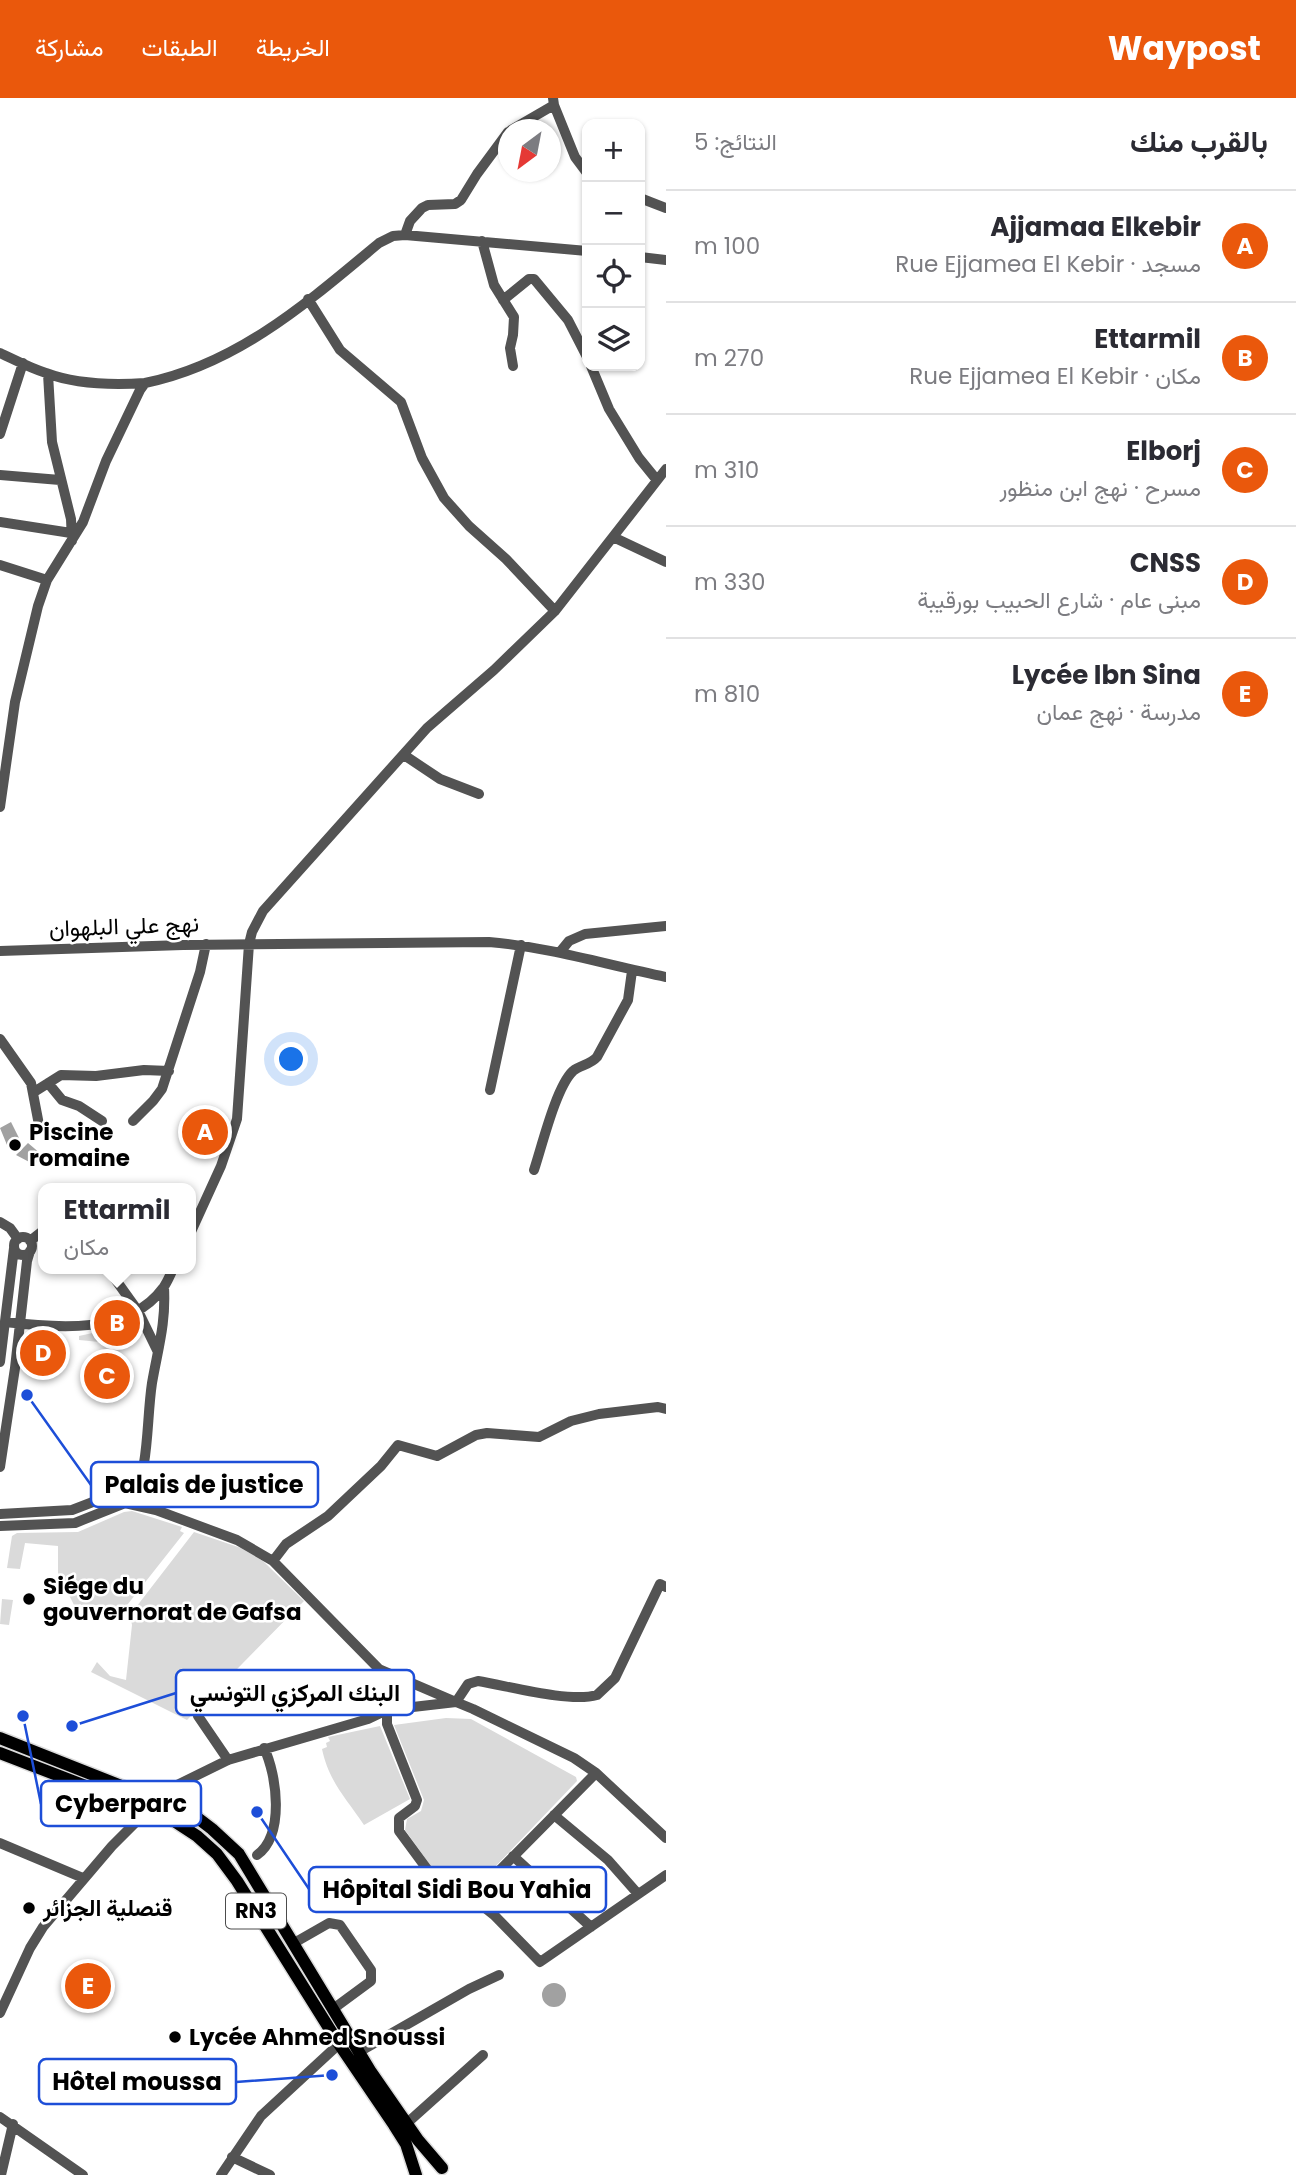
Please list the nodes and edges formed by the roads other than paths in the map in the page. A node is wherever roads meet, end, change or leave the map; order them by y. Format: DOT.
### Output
graph roads {
  1 [pos="553,102"];
  2 [pos="528,119"];
  3 [pos="498,147"];
  4 [pos="582,166"];
  5 [pos="645,200"];
  6 [pos="666,208"];
  7 [pos="405,235"];
  8 [pos="482,241"];
  9 [pos="582,251"];
  10 [pos="645,258"];
  11 [pos="666,260"];
  12 [pos="308,299"];
  13 [pos="503,300"];
  14 [pos="582,347"];
  15 [pos="0,353"];
  16 [pos="23,363"];
  17 [pos="513,366"];
  18 [pos="594,371"];
  19 [pos="48,374"];
  20 [pos="145,383"];
  21 [pos="0,434"];
  22 [pos="666,469"];
  23 [pos="0,475"];
  24 [pos="656,479"];
  25 [pos="60,480"];
  26 [pos="0,522"];
  27 [pos="71,537"];
  28 [pos="613,537"];
  29 [pos="666,562"];
  30 [pos="0,565"];
  31 [pos="47,580"];
  32 [pos="555,611"];
  33 [pos="404,755"];
  34 [pos="479,794"];
  35 [pos="0,807"];
  36 [pos="666,926"];
  37 [pos="206,944"];
  38 [pos="249,944"];
  39 [pos="521,945"];
  40 [pos="0,951"];
  41 [pos="561,952"];
  42 [pos="632,971"];
  43 [pos="666,977"];
  44 [pos="0,1040"];
  45 [pos="169,1071"];
  46 [pos="48,1083"];
  47 [pos="490,1090"];
  48 [pos="34,1092"];
  49 [pos="102,1121"];
  50 [pos="133,1121"];
  51 [pos="40,1130"];
  52 [pos="534,1170"];
  53 [pos="0,1222"];
  54 [pos="196,1223"];
  55 [pos="38,1237"];
  56 [pos="16,1244"];
  57 [pos="30,1246"];
  58 [pos="112,1274"];
  59 [pos="170,1274"];
  60 [pos="164,1287"];
  61 [pos="138,1311"];
  62 [pos="5,1322"];
  63 [pos="20,1324"];
  64 [pos="158,1352"];
  65 [pos="0,1364"];
  66 [pos="15,1368"];
  67 [pos="666,1409"];
  68 [pos="0,1468"];
  69 [pos="134,1499"];
  70 [pos="0,1514"];
  71 [pos="0,1526"];
  72 [pos="273,1561"];
  73 [pos="664,1581"];
  74 [pos="398,1678"];
  75 [pos="456,1702"];
  76 [pos="387,1710"];
  77 [pos="198,1716"];
  78 [pos="0,1738"];
  79 [pos="264,1748"];
  80 [pos="0,1753"];
  81 [pos="228,1760"];
  82 [pos="596,1773"];
  83 [pos="152,1805"];
  84 [pos="554,1815"];
  85 [pos="666,1838"];
  86 [pos="0,1843"];
  87 [pos="257,1855"];
  88 [pos="513,1856"];
  89 [pos="666,1875"];
  90 [pos="83,1878"];
  91 [pos="483,1888"];
  92 [pos="638,1894"];
  93 [pos="591,1927"];
  94 [pos="294,1943"];
  95 [pos="499,1975"];
  96 [pos="333,2009"];
  97 [pos="0,2013"];
  98 [pos="339,2044"];
  99 [pos="359,2052"];
  100 [pos="483,2055"];
  101 [pos="367,2074"];
  102 [pos="0,2117"];
  103 [pos="13,2124"];
  104 [pos="406,2124"];
  105 [pos="232,2157"];
  106 [pos="446,2172"];
  107 [pos="1,2175"];
  108 [pos="83,2175"];
  109 [pos="220,2175"];
  110 [pos="270,2175"];
  111 [pos="416,2175"];
  1 -- 2 [label="street"];
  1 -- 4 [label="street"];
  3 -- 7 [label="street"];
  5 -- 6 [label="street"];
  7 -- 8 [label="street"];
  7 -- 12 [label="street"];
  8 -- 9 [label="street"];
  8 -- 13 [label="street"];
  10 -- 11 [label="street"];
  12 -- 20 [label="street"];
  12 -- 32 [label="street"];
  13 -- 14 [label="street"];
  13 -- 17 [label="street"];
  15 -- 16 [label="street"];
  16 -- 19 [label="street"];
  16 -- 21 [label="street"];
  18 -- 24 [label="street"];
  19 -- 20 [label="street"];
  19 -- 25 [label="street"];
  20 -- 27 [label="street"];
  22 -- 24 [label="street"];
  23 -- 25 [label="street"];
  24 -- 28 [label="street"];
  25 -- 27 [label="street"];
  26 -- 27 [label="street"];
  27 -- 31 [label="street"];
  28 -- 29 [label="street"];
  28 -- 32 [label="street"];
  30 -- 31 [label="street"];
  31 -- 35 [label="street"];
  32 -- 33 [label="street"];
  33 -- 34 [label="street"];
  33 -- 38 [label="street"];
  36 -- 41 [label="street"];
  37 -- 38 [label="street, نهج علي البلهوان"];
  37 -- 40 [label="street, نهج علي البلهوان"];
  37 -- 45 [label="street"];
  38 -- 39 [label="street, نهج علي البلهوان"];
  38 -- 54 [label="street"];
  39 -- 41 [label="street, نهج علي البلهوان"];
  39 -- 47 [label="street"];
  41 -- 42 [label="street, نهج علي البلهوان"];
  42 -- 43 [label="street, نهج علي البلهوان"];
  42 -- 52 [label="street"];
  44 -- 48 [label="street"];
  45 -- 46 [label="street"];
  45 -- 50 [label="street"];
  46 -- 48 [label="street"];
  46 -- 49 [label="street"];
  48 -- 51 [label="street"];
  53 -- 56 [label="street"];
  55 -- 57 [label="street"];
  56 -- 57 [label="street"];
  56 -- 57 [label="street"];
  56 -- 62 [label="street"];
  57 -- 63 [label="street"];
  58 -- 61 [label="street"];
  59 -- 60 [label="street"];
  60 -- 61 [label="street"];
  60 -- 64 [label="street"];
  61 -- 63 [label="street"];
  61 -- 64 [label="street"];
  62 -- 63 [label="street"];
  62 -- 65 [label="street"];
  63 -- 66 [label="street"];
  64 -- 69 [label="street"];
  65 -- 66 [label="street"];
  66 -- 68 [label="street"];
  67 -- 72 [label="street"];
  69 -- 70 [label="street"];
  69 -- 71 [label="street"];
  69 -- 72 [label="street"];
  72 -- 74 [label="street"];
  73 -- 75 [label="street"];
  74 -- 75 [label="street"];
  74 -- 76 [label="street"];
  75 -- 76 [label="street"];
  75 -- 82 [label="street"];
  76 -- 79 [label="street"];
  76 -- 93 [label="street"];
  77 -- 81 [label="street"];
  78 -- 83 [label="main road, RN3"];
  79 -- 81 [label="street"];
  79 -- 87 [label="street"];
  80 -- 83 [label="main road, RN3"];
  81 -- 83 [label="street"];
  82 -- 84 [label="street"];
  82 -- 85 [label="street"];
  83 -- 90 [label="street"];
  83 -- 94 [label="main road, RN3"];
  83 -- 98 [label="main road, RN3"];
  84 -- 88 [label="street"];
  84 -- 92 [label="street"];
  86 -- 90 [label="street"];
  88 -- 91 [label="street"];
  88 -- 93 [label="street"];
  89 -- 92 [label="street"];
  90 -- 97 [label="street"];
  92 -- 93 [label="street"];
  94 -- 96 [label="main road, RN3"];
  94 -- 96 [label="street"];
  95 -- 99 [label="street"];
  96 -- 99 [label="main road, RN3"];
  98 -- 101 [label="main road, RN3"];
  98 -- 105 [label="street"];
  99 -- 101 [label="main road, RN3"];
  100 -- 104 [label="street"];
  101 -- 104 [label="main road, RN3"];
  101 -- 111 [label="main road, RN3"];
  102 -- 103 [label="street"];
  103 -- 107 [label="street"];
  103 -- 108 [label="street"];
  104 -- 106 [label="main road, RN3"];
  105 -- 109 [label="street"];
  105 -- 110 [label="street"];
  106 -- 111 [label="main road, RN3"];
}
